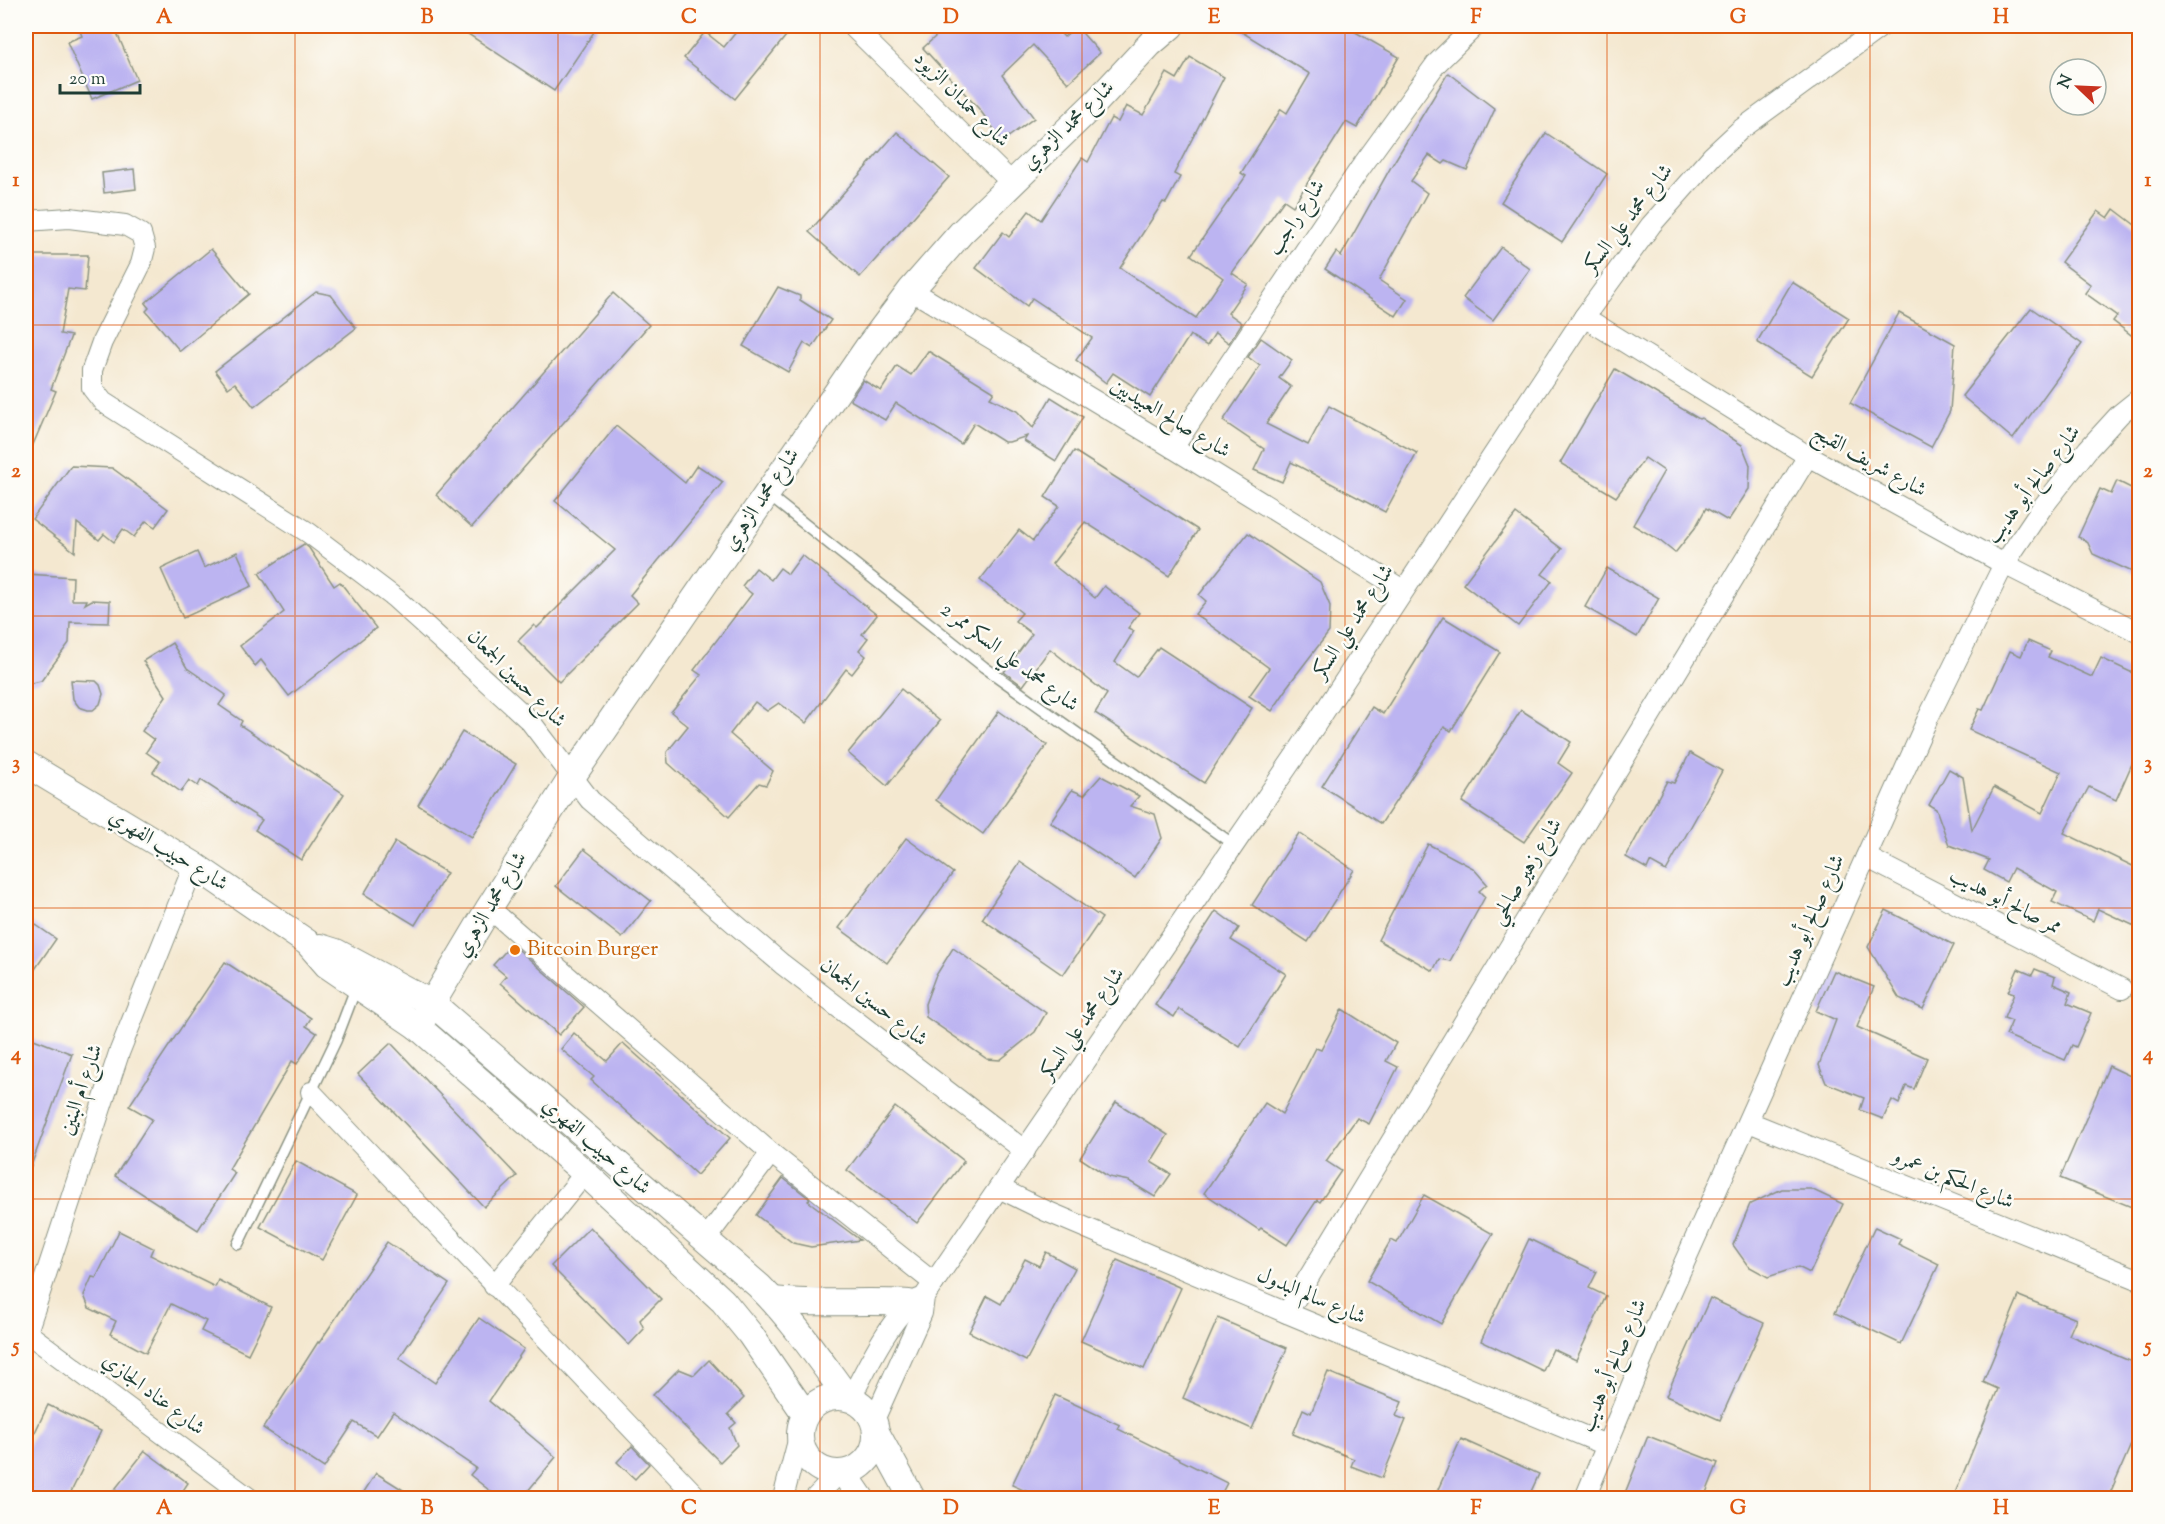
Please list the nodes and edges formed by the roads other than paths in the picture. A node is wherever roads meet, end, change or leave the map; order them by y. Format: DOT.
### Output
graph roads {
  1 [pos="852,26"];
  2 [pos="1171,26"];
  3 [pos="1475,26"];
  4 [pos="1882,26"];
  5 [pos="1011,183"];
  6 [pos="26,221"];
  7 [pos="911,290"];
  8 [pos="1584,317"];
  9 [pos="2139,398"];
  10 [pos="1173,448"];
  11 [pos="1808,456"];
  12 [pos="767,494"];
  13 [pos="2004,564"];
  14 [pos="1403,590"];
  15 [pos="2139,633"];
  16 [pos="26,764"];
  17 [pos="572,777"];
  18 [pos="1234,845"];
  19 [pos="1866,857"];
  20 [pos="194,865"];
  21 [pos="489,908"];
  22 [pos="308,944"];
  23 [pos="357,984"];
  24 [pos="2122,990"];
  25 [pos="433,1004"];
  26 [pos="418,1027"];
  27 [pos="311,1092"];
  28 [pos="1749,1122"];
  29 [pos="1025,1150"];
  30 [pos="771,1153"];
  31 [pos="585,1173"];
  32 [pos="999,1188"];
  33 [pos="704,1241"];
  34 [pos="238,1244"];
  35 [pos="2139,1280"];
  36 [pos="494,1286"];
  37 [pos="922,1294"];
  38 [pos="773,1300"];
  39 [pos="1287,1313"];
  40 [pos="26,1333"];
  41 [pos="849,1398"];
  42 [pos="802,1425"];
  43 [pos="875,1426"];
  44 [pos="1606,1445"];
  45 [pos="841,1473"];
  46 [pos="249,1498"];
  47 [pos="698,1498"];
  48 [pos="783,1498"];
  49 [pos="815,1498"];
  50 [pos="861,1498"];
  51 [pos="912,1498"];
  52 [pos="1585,1498"];
  1 -- 5 [label="street, شارع حمدان الزيود"];
  2 -- 5 [label="street, شارع محمد الزهري"];
  3 -- 10 [label="street, شارع راجب"];
  4 -- 8 [label="street, شارع محمد علي السكر"];
  5 -- 7 [label="street, شارع محمد الزهري"];
  6 -- 17 [label="street, شارع حسين الجمعان"];
  7 -- 10 [label="street, شارع صالح العبيديين"];
  7 -- 12 [label="street, شارع محمد الزهري"];
  8 -- 11 [label="street, شارع شريف القبج"];
  8 -- 14 [label="street, شارع محمد علي السكر"];
  9 -- 13 [label="street, شارع صالح أبو هديب"];
  10 -- 14 [label="street, شارع صالح العبيديين"];
  11 -- 13 [label="street, شارع شريف القبج"];
  11 -- 39 [label="street, شارع زهير صالحي"];
  12 -- 17 [label="street, شارع محمد الزهري"];
  12 -- 18 [label="lane, شارع محمد علي السكر ممر 2"];
  13 -- 15 [label="street, شارع شريف القبج"];
  13 -- 19 [label="street, شارع صالح أبو هديب"];
  14 -- 18 [label="street, شارع محمد علي السكر"];
  16 -- 20 [label="street, شارع حبيب الفهري"];
  17 -- 21 [label="street, شارع محمد الزهري"];
  17 -- 29 [label="street, شارع حسين الجمعان"];
  18 -- 29 [label="street, شارع محمد علي السكر"];
  19 -- 24 [label="street, ممر صالح أبو هديب"];
  19 -- 28 [label="street, شارع صالح أبو هديب"];
  20 -- 22 [label="street, شارع حبيب الفهري"];
  20 -- 40 [label="street, شارع أم البنين"];
  21 -- 25 [label="street, شارع محمد الزهري"];
  21 -- 30 [label="street"];
  22 -- 23 [label="street, شارع حبيب الفهري"];
  22 -- 25 [label="street, شارع حبيب الفهري"];
  23 -- 26 [label="street, شارع حبيب الفهري"];
  23 -- 27 [label="lane"];
  25 -- 26 [label="street, شارع محمد الزهري"];
  25 -- 33 [label="street, شارع حبيب الفهري"];
  26 -- 31 [label="street, شارع حبيب الفهري"];
  27 -- 34 [label="lane"];
  27 -- 36 [label="street"];
  28 -- 35 [label="street, شارع الحكم بن عمرو"];
  28 -- 44 [label="street, شارع صالح أبو هديب"];
  29 -- 32 [label="street, شارع محمد علي السكر"];
  30 -- 33 [label="street"];
  30 -- 37 [label="street"];
  31 -- 36 [label="street"];
  31 -- 42 [label="street, شارع حبيب الفهري"];
  32 -- 37 [label="street, شارع محمد علي السكر"];
  32 -- 39 [label="street, شارع سالم البدول"];
  33 -- 38 [label="street, شارع حبيب الفهري"];
  36 -- 47 [label="street"];
  37 -- 38 [label="street"];
  37 -- 41 [label="street, شارع محمد علي السكر"];
  37 -- 43 [label="street, شارع محمد علي السكر"];
  38 -- 41 [label="street, شارع حبيب الفهري"];
  39 -- 44 [label="street, شارع سالم البدول"];
  40 -- 46 [label="street, شارع عناد الجازي"];
  41 -- 42 [label="street"];
  41 -- 43 [label="street"];
  42 -- 45 [label="street"];
  42 -- 48 [label="street"];
  43 -- 45 [label="street"];
  43 -- 51 [label="street"];
  44 -- 52 [label="street, شارع صالح أبو هديب"];
  45 -- 49 [label="street"];
  45 -- 50 [label="street"];
}
